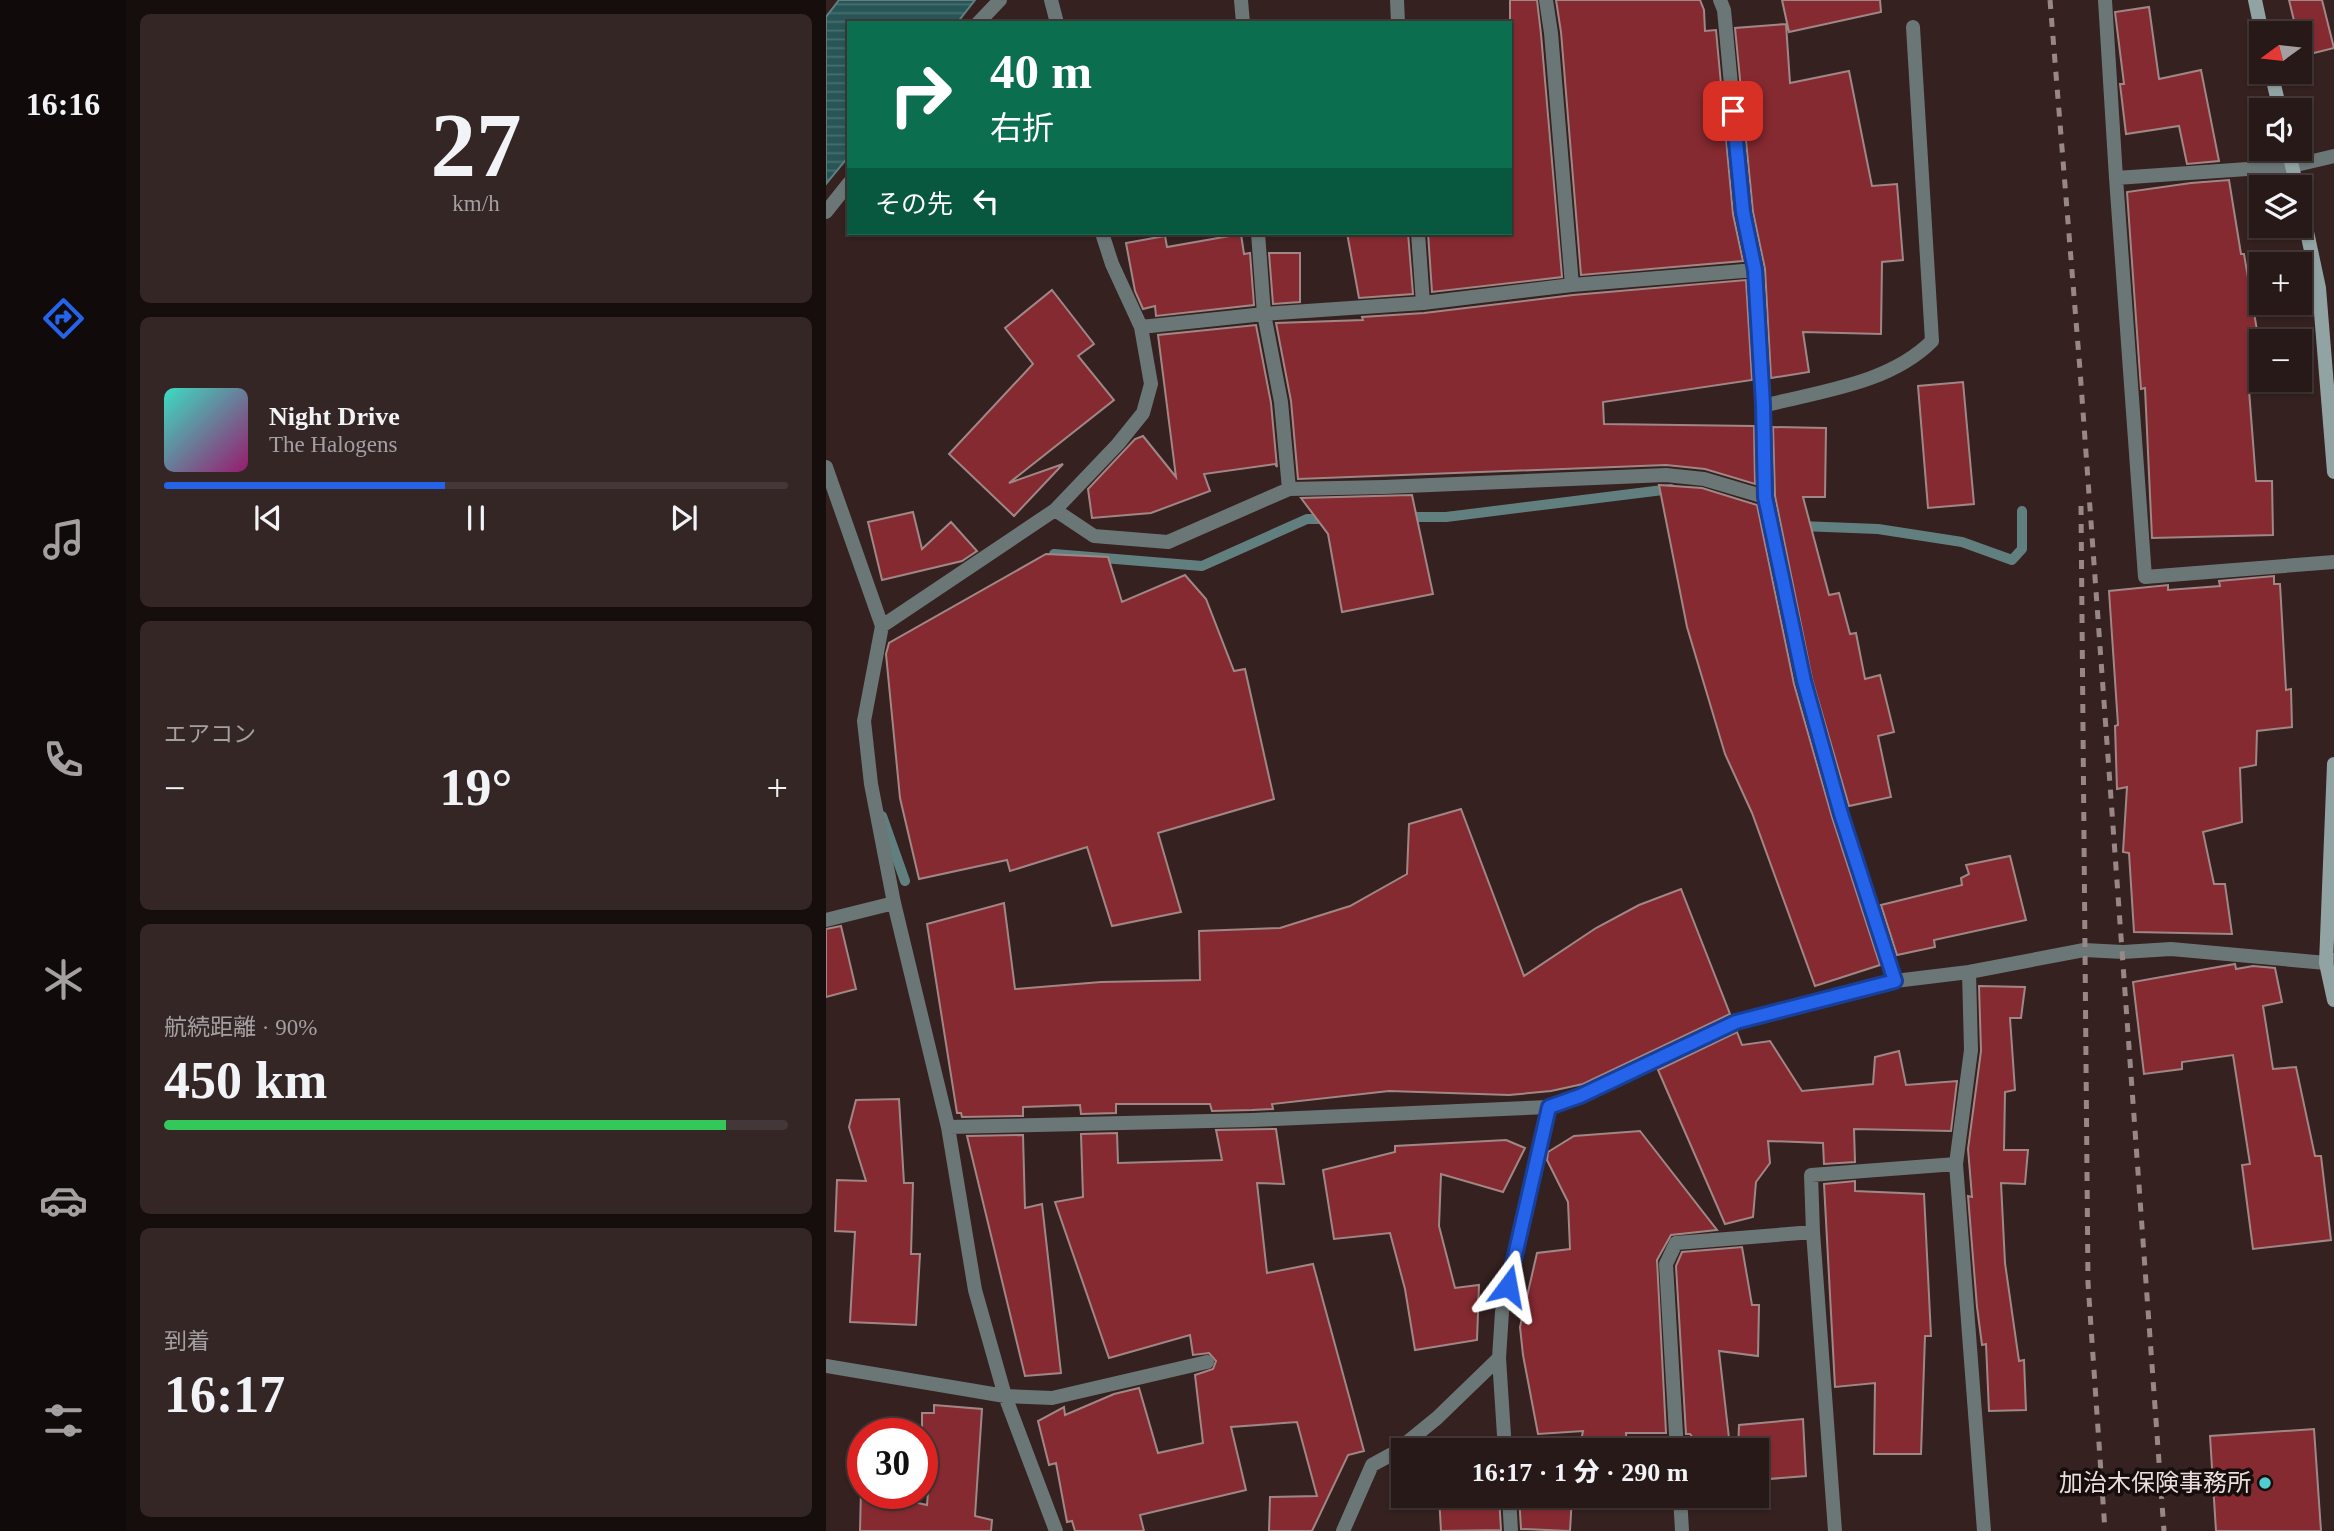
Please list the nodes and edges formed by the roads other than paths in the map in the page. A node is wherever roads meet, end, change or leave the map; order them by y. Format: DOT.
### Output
graph roads {
  1 [pos="1000,0"];
  2 [pos="1051,0"];
  3 [pos="1241,0"];
  4 [pos="1397,0"];
  5 [pos="1546,0"];
  6 [pos="1720,0"];
  7 [pos="2105,0"];
  8 [pos="2255,0"];
  9 [pos="980,21"];
  10 [pos="1056,21"];
  11 [pos="1243,21"];
  12 [pos="1398,21"];
  13 [pos="2259,21"];
  14 [pos="1913,27"];
  15 [pos="2334,156"];
  16 [pos="2291,161"];
  17 [pos="2292,166"];
  18 [pos="2294,175"];
  19 [pos="2116,178"];
  20 [pos="847,186"];
  21 [pos="826,212"];
  22 [pos="1103,235"];
  23 [pos="1258,235"];
  24 [pos="1418,235"];
  25 [pos="2308,238"];
  26 [pos="1755,270"];
  27 [pos="1572,285"];
  28 [pos="1423,303"];
  29 [pos="1264,314"];
  30 [pos="1141,327"];
  31 [pos="1763,405"];
  32 [pos="826,467"];
  33 [pos="2334,472"];
  34 [pos="1289,489"];
  35 [pos="1765,497"];
  36 [pos="1055,510"];
  37 [pos="2334,562"];
  38 [pos="882,626"];
  39 [pos="2334,764"];
  40 [pos="894,903"];
  41 [pos="826,920"];
  42 [pos="2330,961"];
  43 [pos="1969,972"];
  44 [pos="1895,981"];
  45 [pos="2334,1000"];
  46 [pos="1549,1107"];
  47 [pos="948,1127"];
  48 [pos="1956,1164"];
  49 [pos="1813,1232"];
  50 [pos="1499,1358"];
  51 [pos="1207,1362"];
  52 [pos="826,1366"];
  53 [pos="1005,1396"];
  54 [pos="1505,1438"];
  55 [pos="1676,1438"];
  56 [pos="1509,1508"];
  57 [pos="1681,1508"];
  58 [pos="1056,1531"];
  59 [pos="1343,1531"];
  60 [pos="1511,1531"];
  61 [pos="1682,1531"];
  62 [pos="1835,1531"];
  63 [pos="1984,1531"];
  1 -- 9 [label="street"];
  2 -- 10 [label="street"];
  3 -- 11 [label="street"];
  4 -- 12 [label="street"];
  5 -- 27 [label="street"];
  6 -- 26 [label="street"];
  7 -- 19 [label="street"];
  8 -- 13 [label="street"];
  14 -- 31 [label="street"];
  15 -- 17 [label="street"];
  16 -- 17 [label="street"];
  17 -- 18 [label="street"];
  17 -- 19 [label="street"];
  19 -- 37 [label="street"];
  20 -- 21 [label="street"];
  22 -- 30 [label="street"];
  23 -- 29 [label="street"];
  24 -- 28 [label="street"];
  25 -- 33 [label="street"];
  26 -- 27 [label="street"];
  26 -- 31 [label="street"];
  27 -- 28 [label="street"];
  28 -- 29 [label="street"];
  29 -- 30 [label="street"];
  29 -- 34 [label="street"];
  30 -- 36 [label="street"];
  31 -- 35 [label="street"];
  32 -- 38 [label="street"];
  34 -- 35 [label="street"];
  34 -- 36 [label="street"];
  35 -- 44 [label="street"];
  36 -- 38 [label="street"];
  38 -- 40 [label="street"];
  39 -- 42 [label="street"];
  40 -- 41 [label="street"];
  40 -- 47 [label="street"];
  42 -- 43 [label="street"];
  42 -- 45 [label="street"];
  43 -- 44 [label="street"];
  43 -- 48 [label="street"];
  44 -- 46 [label="street"];
  46 -- 47 [label="street"];
  46 -- 50 [label="street"];
  47 -- 53 [label="street"];
  48 -- 49 [label="street"];
  48 -- 63 [label="street"];
  49 -- 55 [label="street"];
  49 -- 62 [label="street"];
  50 -- 54 [label="street"];
  50 -- 59 [label="street"];
  51 -- 53 [label="street"];
  52 -- 53 [label="street"];
  53 -- 58 [label="street"];
  56 -- 60 [label="street"];
  57 -- 61 [label="street"];
}
